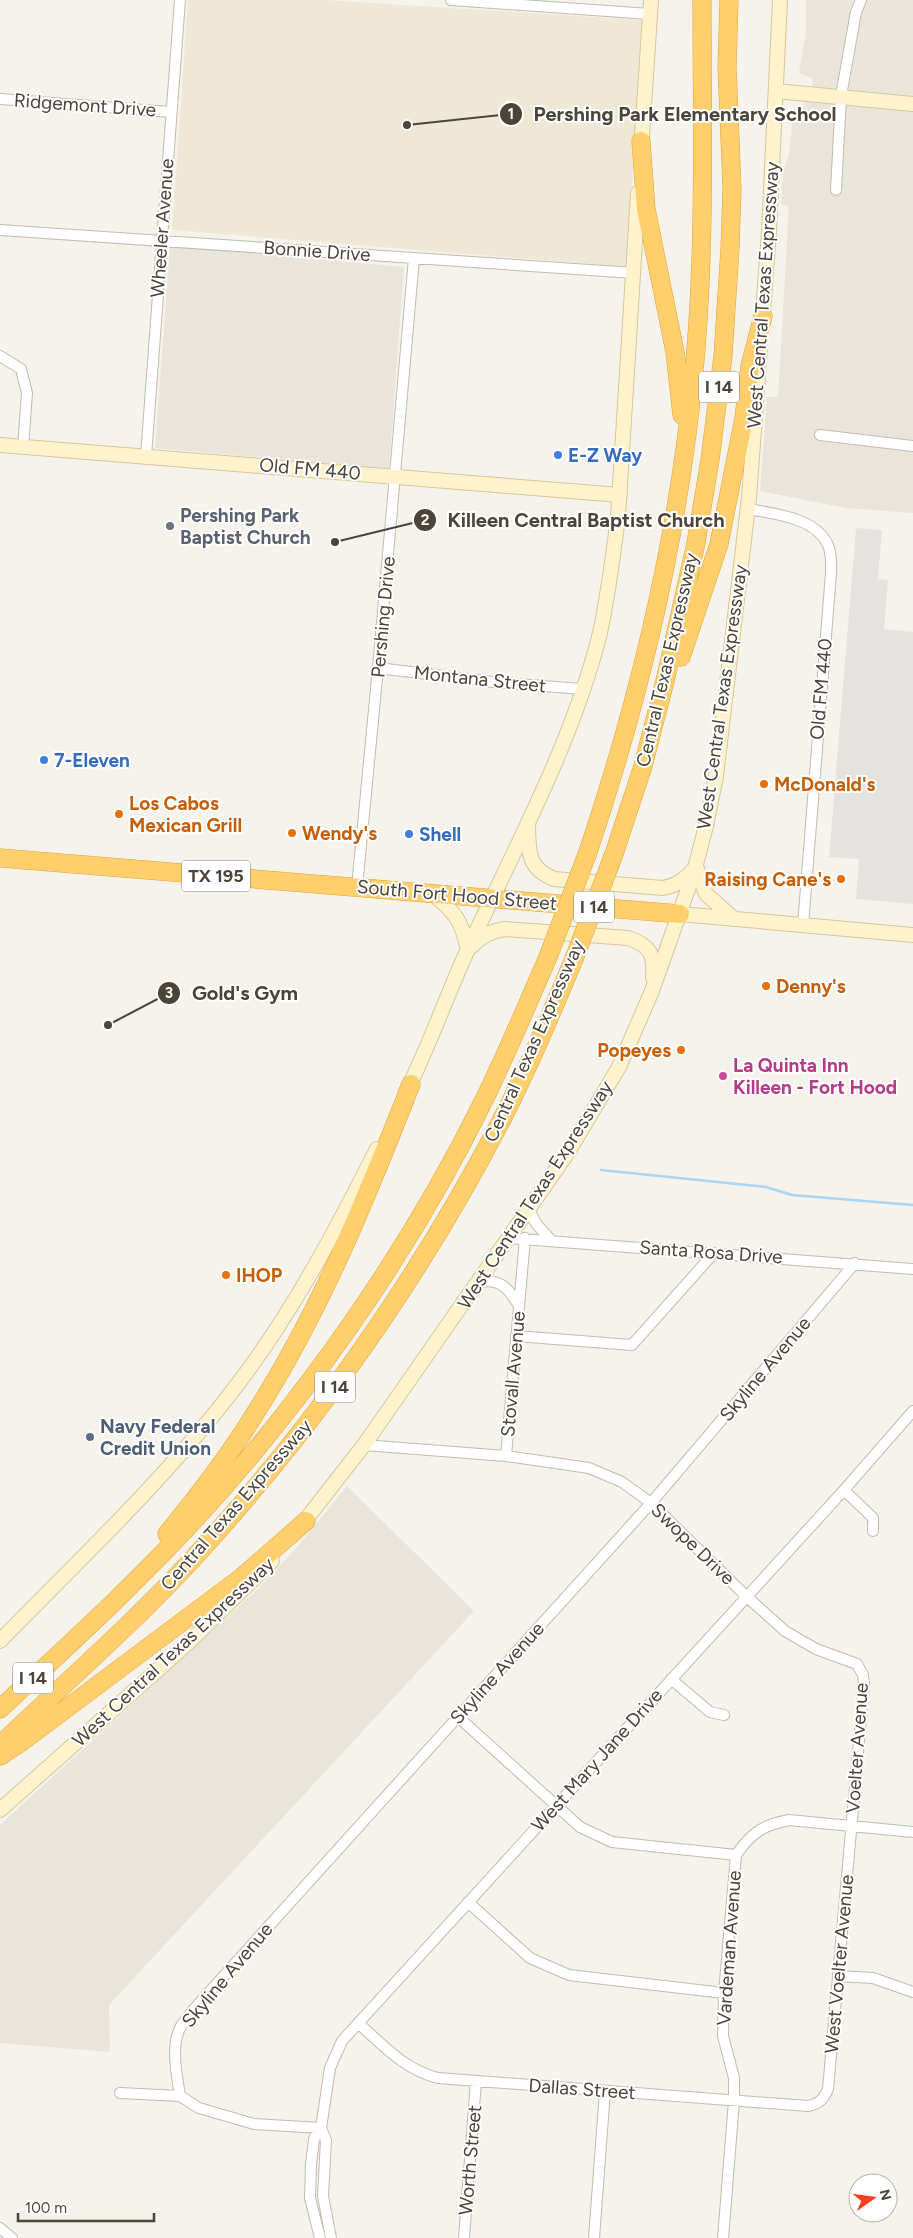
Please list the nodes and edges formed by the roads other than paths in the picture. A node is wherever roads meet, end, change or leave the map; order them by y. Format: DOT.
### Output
graph roads {
  1 [pos="180,0"];
  2 [pos="451,0"];
  3 [pos="702,0"];
  4 [pos="729,0"];
  5 [pos="780,0"];
  6 [pos="861,0"];
  7 [pos="651,7"];
  8 [pos="776,91"];
  9 [pos="841,96"];
  10 [pos="0,99"];
  11 [pos="913,104"];
  12 [pos="170,112"];
  13 [pos="641,141"];
  14 [pos="836,190"];
  15 [pos="0,230"];
  16 [pos="162,241"];
  17 [pos="414,258"];
  18 [pos="634,273"];
  19 [pos="762,316"];
  20 [pos="0,356"];
  21 [pos="820,435"];
  22 [pos="0,445"];
  23 [pos="913,446"];
  24 [pos="23,447"];
  25 [pos="686,447"];
  26 [pos="146,456"];
  27 [pos="395,476"];
  28 [pos="620,495"];
  29 [pos="748,509"];
  30 [pos="378,668"];
  31 [pos="582,689"];
  32 [pos="643,766"];
  33 [pos="528,823"];
  34 [pos="0,858"];
  35 [pos="696,866"];
  36 [pos="356,887"];
  37 [pos="432,893"];
  38 [pos="492,898"];
  39 [pos="680,914"];
  40 [pos="734,919"];
  41 [pos="803,925"];
  42 [pos="913,935"];
  43 [pos="468,950"];
  44 [pos="652,991"];
  45 [pos="411,1084"];
  46 [pos="530,1208"];
  47 [pos="509,1238"];
  48 [pos="525,1238"];
  49 [pos="551,1240"];
  50 [pos="714,1253"];
  51 [pos="855,1263"];
  52 [pos="913,1268"];
  53 [pos="480,1282"];
  54 [pos="519,1306"];
  55 [pos="516,1336"];
  56 [pos="913,1411"];
  57 [pos="364,1445"];
  58 [pos="506,1456"];
  59 [pos="844,1490"];
  60 [pos="651,1503"];
  61 [pos="306,1521"];
  62 [pos="873,1531"];
  63 [pos="148,1569"];
  64 [pos="746,1596"];
  65 [pos="0,1641"];
  66 [pos="861,1670"];
  67 [pos="671,1679"];
  68 [pos="0,1709"];
  69 [pos="724,1715"];
  70 [pos="457,1716"];
  71 [pos="0,1744"];
  72 [pos="0,1756"];
  73 [pos="556,1805"];
  74 [pos="0,1810"];
  75 [pos="852,1826"];
  76 [pos="913,1832"];
  77 [pos="736,1854"];
  78 [pos="468,1902"];
  79 [pos="838,1976"];
  80 [pos="913,1992"];
  81 [pos="724,1993"];
  82 [pos="358,2023"];
  83 [pos="476,2081"];
  84 [pos="605,2091"];
  85 [pos="120,2093"];
  86 [pos="180,2096"];
  87 [pos="822,2100"];
  88 [pos="734,2101"];
  89 [pos="321,2128"];
  90 [pos="322,2196"];
  91 [pos="310,2198"];
  92 [pos="0,2228"];
  93 [pos="12,2238"];
  94 [pos="320,2238"];
  95 [pos="331,2238"];
  96 [pos="464,2238"];
  97 [pos="594,2238"];
  98 [pos="723,2238"];
  1 -- 12 [label="street, Wheeler Avenue"];
  2 -- 7 [label="street"];
  3 -- 25 [label="highway, Central Texas Expressway / I 14"];
  4 -- 32 [label="highway, Central Texas Expressway / I 14"];
  5 -- 8 [label="main road, West Central Texas Expressway"];
  6 -- 9 [label="street"];
  7 -- 13 [label="main road"];
  8 -- 9 [label="main road"];
  8 -- 19 [label="main road, West Central Texas Expressway"];
  9 -- 11 [label="main road"];
  9 -- 14 [label="street"];
  10 -- 12 [label="street, Ridgemont Drive"];
  12 -- 16 [label="street, Wheeler Avenue"];
  13 -- 18 [label="main road"];
  13 -- 25 [label="highway"];
  15 -- 16 [label="street, Bonnie Drive"];
  16 -- 17 [label="street, Bonnie Drive"];
  16 -- 26 [label="street, Wheeler Avenue"];
  17 -- 18 [label="street, Bonnie Drive"];
  17 -- 27 [label="street, Pershing Drive"];
  18 -- 28 [label="main road"];
  19 -- 29 [label="main road, West Central Texas Expressway"];
  19 -- 32 [label="highway"];
  20 -- 24 [label="street"];
  21 -- 23 [label="street"];
  22 -- 24 [label="main road, Old FM 440"];
  24 -- 26 [label="main road, Old FM 440"];
  25 -- 63 [label="highway, Central Texas Expressway / I 14, bridge"];
  26 -- 27 [label="main road, Old FM 440"];
  27 -- 28 [label="main road, Old FM 440"];
  27 -- 30 [label="street, Pershing Drive"];
  28 -- 31 [label="main road"];
  29 -- 35 [label="main road, West Central Texas Expressway"];
  29 -- 41 [label="street, Old FM 440"];
  30 -- 31 [label="street, Montana Street"];
  30 -- 36 [label="street, Pershing Drive"];
  31 -- 33 [label="main road"];
  32 -- 71 [label="highway, Central Texas Expressway / I 14, bridge"];
  33 -- 35 [label="main road"];
  33 -- 38 [label="main road"];
  34 -- 36 [label="highway, South Fort Hood Street / TX 195"];
  35 -- 39 [label="main road, West Central Texas Expressway"];
  35 -- 40 [label="main road"];
  36 -- 37 [label="highway, South Fort Hood Street / TX 195"];
  37 -- 38 [label="highway, South Fort Hood Street / TX 195"];
  37 -- 43 [label="main road"];
  38 -- 39 [label="highway, South Fort Hood Street / TX 195"];
  38 -- 43 [label="main road"];
  39 -- 40 [label="main road, South Fort Hood Street / TX 195"];
  39 -- 44 [label="main road, West Central Texas Expressway"];
  40 -- 41 [label="main road, South Fort Hood Street / TX 195"];
  41 -- 42 [label="main road, South Fort Hood Street / TX 195"];
  43 -- 44 [label="main road"];
  43 -- 45 [label="main road"];
  44 -- 46 [label="main road, West Central Texas Expressway"];
  45 -- 63 [label="highway"];
  45 -- 65 [label="main road"];
  46 -- 47 [label="main road, West Central Texas Expressway"];
  46 -- 49 [label="street"];
  47 -- 48 [label="street, Santa Rosa Drive"];
  47 -- 53 [label="main road, West Central Texas Expressway"];
  48 -- 49 [label="street, Santa Rosa Drive"];
  48 -- 54 [label="street, Stovall Avenue"];
  49 -- 50 [label="street, Santa Rosa Drive"];
  50 -- 51 [label="street, Santa Rosa Drive"];
  50 -- 55 [label="street"];
  51 -- 52 [label="street, Santa Rosa Drive"];
  51 -- 60 [label="street, Skyline Avenue"];
  53 -- 54 [label="street"];
  53 -- 57 [label="main road, West Central Texas Expressway"];
  54 -- 55 [label="street, Stovall Avenue"];
  55 -- 58 [label="street, Stovall Avenue"];
  56 -- 59 [label="street, West Mary Jane Drive"];
  57 -- 58 [label="street, Stovall Avenue"];
  57 -- 61 [label="main road, West Central Texas Expressway"];
  58 -- 60 [label="street, Swope Drive"];
  59 -- 62 [label="street"];
  59 -- 64 [label="street, West Mary Jane Drive"];
  60 -- 64 [label="street, Swope Drive"];
  60 -- 70 [label="street, Skyline Avenue"];
  61 -- 72 [label="highway"];
  61 -- 74 [label="main road, West Central Texas Expressway"];
  63 -- 68 [label="highway, Central Texas Expressway / I 14"];
  64 -- 66 [label="street, Swope Drive"];
  64 -- 67 [label="street, West Mary Jane Drive"];
  66 -- 75 [label="street, Voelter Avenue"];
  67 -- 69 [label="street"];
  67 -- 73 [label="street, West Mary Jane Drive"];
  70 -- 73 [label="street"];
  70 -- 86 [label="street, Skyline Avenue"];
  73 -- 77 [label="street"];
  73 -- 78 [label="street, West Mary Jane Drive"];
  75 -- 76 [label="street"];
  75 -- 77 [label="street"];
  75 -- 79 [label="street, West Voelter Avenue"];
  77 -- 81 [label="street, Vardeman Avenue"];
  78 -- 81 [label="street"];
  78 -- 82 [label="street, West Mary Jane Drive"];
  79 -- 80 [label="street"];
  79 -- 87 [label="street, West Voelter Avenue"];
  81 -- 88 [label="street, Vardeman Avenue"];
  82 -- 83 [label="street, Dallas Street"];
  82 -- 89 [label="street, West Mary Jane Drive"];
  83 -- 84 [label="street, Dallas Street"];
  83 -- 96 [label="street, Worth Street"];
  84 -- 88 [label="street, Dallas Street"];
  84 -- 97 [label="street"];
  85 -- 86 [label="street"];
  86 -- 89 [label="street"];
  87 -- 88 [label="street, Dallas Street"];
  88 -- 98 [label="street, Vardeman Avenue"];
  89 -- 90 [label="street, West Mary Jane Drive"];
  89 -- 91 [label="street, West Mary Jane Drive"];
  90 -- 91 [label="street"];
  90 -- 95 [label="street, West Mary Jane Drive"];
  91 -- 94 [label="street, West Mary Jane Drive"];
  92 -- 93 [label="street"];
}
